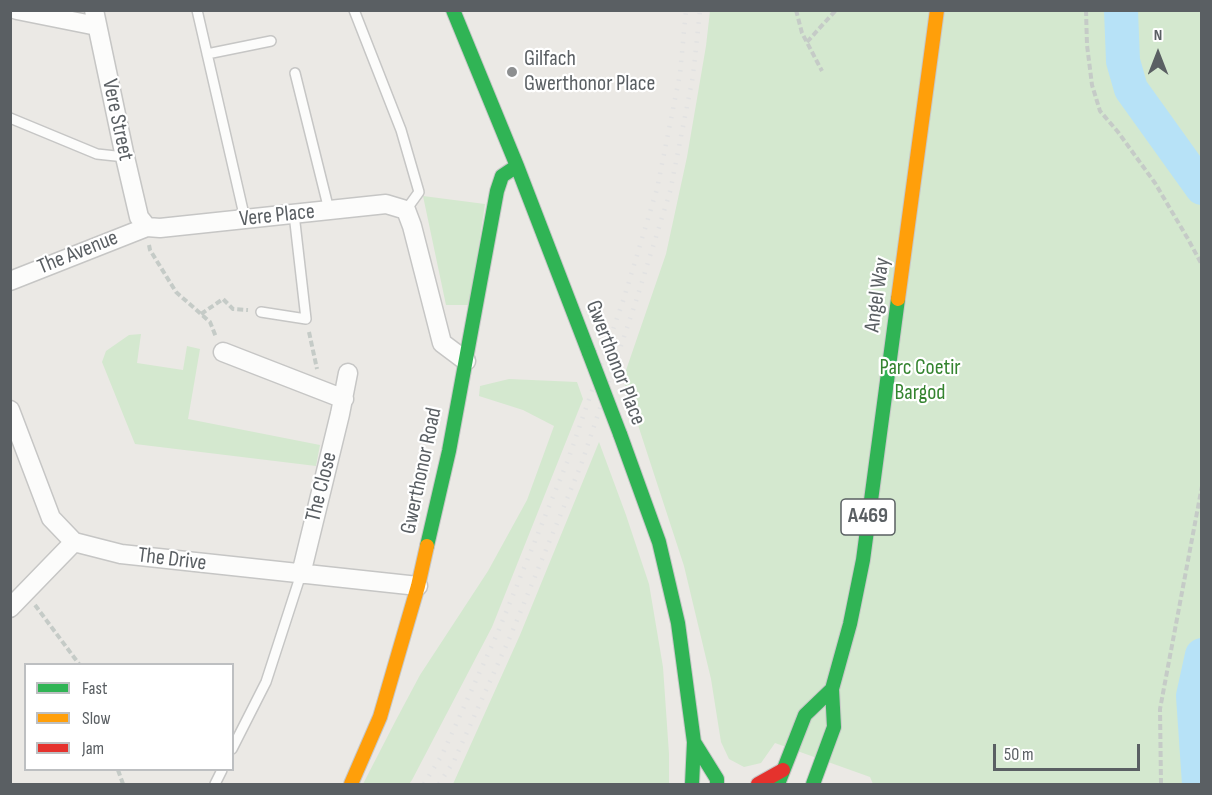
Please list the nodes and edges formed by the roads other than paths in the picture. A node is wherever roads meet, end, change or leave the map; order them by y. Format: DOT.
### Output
graph roads {
  1 [pos="17,10"];
  2 [pos="197,10"];
  3 [pos="354,10"];
  4 [pos="453,10"];
  5 [pos="937,10"];
  6 [pos="95,18"];
  7 [pos="271,41"];
  8 [pos="207,54"];
  9 [pos="295,73"];
  10 [pos="10,118"];
  11 [pos="125,157"];
  12 [pos="517,166"];
  13 [pos="329,210"];
  14 [pos="406,210"];
  15 [pos="294,214"];
  16 [pos="245,219"];
  17 [pos="147,227"];
  18 [pos="10,280"];
  19 [pos="261,312"];
  20 [pos="224,352"];
  21 [pos="466,361"];
  22 [pos="348,373"];
  23 [pos="344,399"];
  24 [pos="10,410"];
  25 [pos="74,542"];
  26 [pos="301,574"];
  27 [pos="418,586"];
  28 [pos="10,608"];
  29 [pos="832,689"];
  30 [pos="694,742"];
  31 [pos="234,745"];
  32 [pos="783,770"];
  33 [pos="717,782"];
  34 [pos="351,784"];
  35 [pos="692,784"];
  36 [pos="731,784"];
  37 [pos="758,784"];
  38 [pos="778,784"];
  39 [pos="813,784"];
  1 -- 6 [label="street"];
  2 -- 8 [label="lane"];
  3 -- 14 [label="lane"];
  4 -- 12 [label="street, Gwerthonor Place"];
  5 -- 29 [label="street, Angel Way / A469"];
  6 -- 11 [label="street, Vere Street"];
  7 -- 8 [label="lane"];
  8 -- 16 [label="lane"];
  9 -- 13 [label="lane"];
  10 -- 11 [label="lane"];
  11 -- 17 [label="street, Vere Street"];
  12 -- 21 [label="street, Gwerthonor Road"];
  12 -- 30 [label="street, Gwerthonor Place, bridge"];
  13 -- 14 [label="street, Vere Place"];
  13 -- 15 [label="street, Vere Place"];
  14 -- 21 [label="street"];
  15 -- 16 [label="street, Vere Place"];
  15 -- 19 [label="lane"];
  16 -- 17 [label="street, Vere Place"];
  17 -- 18 [label="street, The Avenue"];
  20 -- 23 [label="street"];
  21 -- 27 [label="street, Gwerthonor Road"];
  22 -- 23 [label="street, The Close"];
  23 -- 26 [label="street, The Close"];
  24 -- 25 [label="street"];
  25 -- 26 [label="street, The Drive"];
  25 -- 28 [label="street"];
  26 -- 27 [label="street, The Drive"];
  26 -- 31 [label="lane"];
  27 -- 34 [label="street, Gwerthonor Road"];
  29 -- 32 [label="street"];
  29 -- 39 [label="street, Angel Way / A469"];
  30 -- 33 [label="street, Gwerthonor Place"];
  30 -- 35 [label="street, Gwerthonor Place"];
  32 -- 37 [label="street"];
  32 -- 38 [label="street"];
  33 -- 36 [label="street, Gwerthonor Place"];
}
